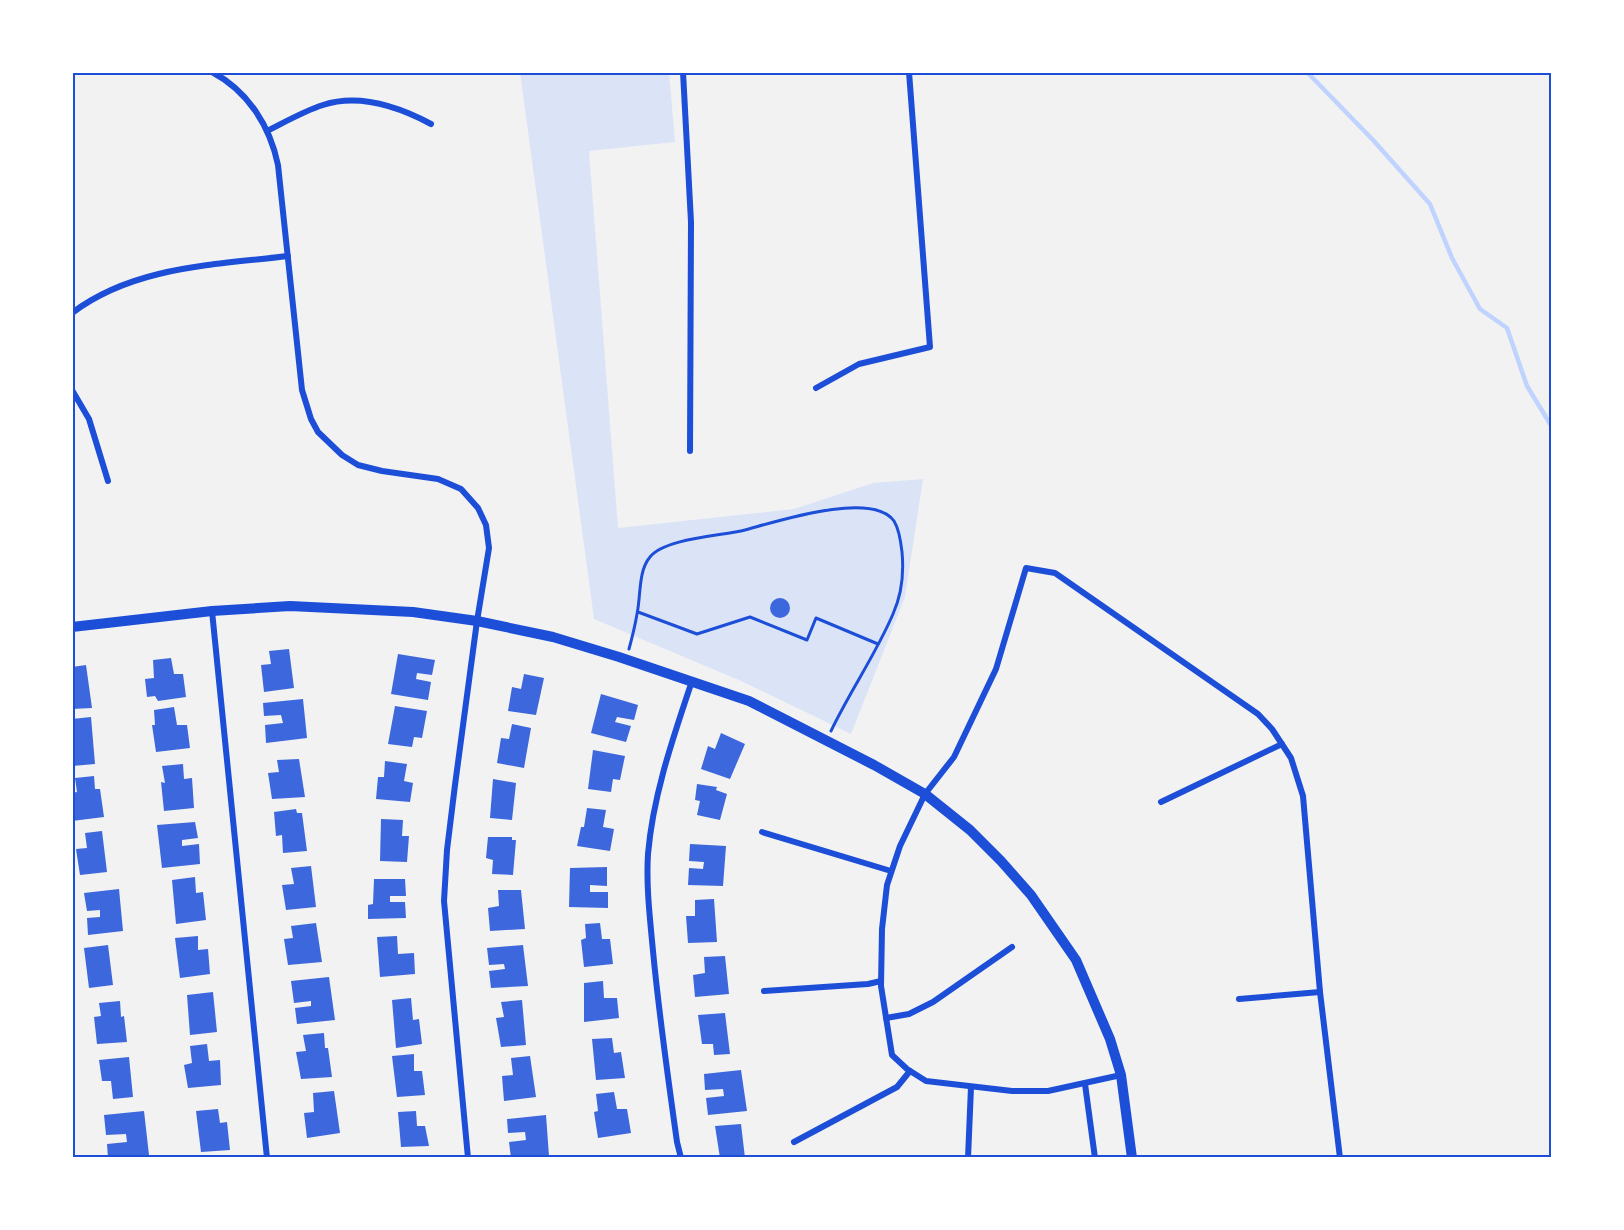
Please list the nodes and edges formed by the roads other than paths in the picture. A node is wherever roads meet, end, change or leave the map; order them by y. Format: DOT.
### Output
graph roads {
  1 [pos="212,72"];
  2 [pos="683,72"];
  3 [pos="909,72"];
  4 [pos="431,124"];
  5 [pos="267,130"];
  6 [pos="288,256"];
  7 [pos="72,313"];
  8 [pos="816,388"];
  9 [pos="72,390"];
  10 [pos="690,452"];
  11 [pos="108,481"];
  12 [pos="212,611"];
  13 [pos="477,621"];
  14 [pos="72,627"];
  15 [pos="692,681"];
  16 [pos="1282,744"];
  17 [pos="925,794"];
  18 [pos="1161,801"];
  19 [pos="762,832"];
  20 [pos="891,872"];
  21 [pos="1012,947"];
  22 [pos="881,981"];
  23 [pos="764,991"];
  24 [pos="1320,992"];
  25 [pos="1239,999"];
  26 [pos="886,1018"];
  27 [pos="910,1071"];
  28 [pos="1121,1075"];
  29 [pos="1085,1084"];
  30 [pos="971,1086"];
  31 [pos="794,1142"];
  32 [pos="267,1158"];
  33 [pos="468,1158"];
  34 [pos="681,1158"];
  35 [pos="968,1158"];
  36 [pos="1095,1158"];
  37 [pos="1132,1158"];
  38 [pos="1340,1158"];
  1 -- 5 [label="street"];
  2 -- 10 [label="street"];
  3 -- 8 [label="street"];
  4 -- 5 [label="street"];
  5 -- 6 [label="street"];
  6 -- 7 [label="street"];
  6 -- 13 [label="street"];
  9 -- 11 [label="street"];
  12 -- 13 [label="street"];
  12 -- 14 [label="street"];
  12 -- 32 [label="street"];
  13 -- 15 [label="street"];
  13 -- 33 [label="street"];
  15 -- 17 [label="street"];
  15 -- 34 [label="street"];
  16 -- 17 [label="street"];
  16 -- 18 [label="street"];
  16 -- 24 [label="street"];
  17 -- 20 [label="street"];
  17 -- 28 [label="street"];
  19 -- 20 [label="street"];
  20 -- 22 [label="street"];
  21 -- 26 [label="street"];
  22 -- 23 [label="street"];
  22 -- 26 [label="street"];
  24 -- 25 [label="street"];
  24 -- 38 [label="street"];
  26 -- 27 [label="street"];
  27 -- 30 [label="street"];
  27 -- 31 [label="street"];
  28 -- 29 [label="street"];
  28 -- 37 [label="street"];
  29 -- 30 [label="street"];
  29 -- 36 [label="street"];
  30 -- 35 [label="street"];
}
